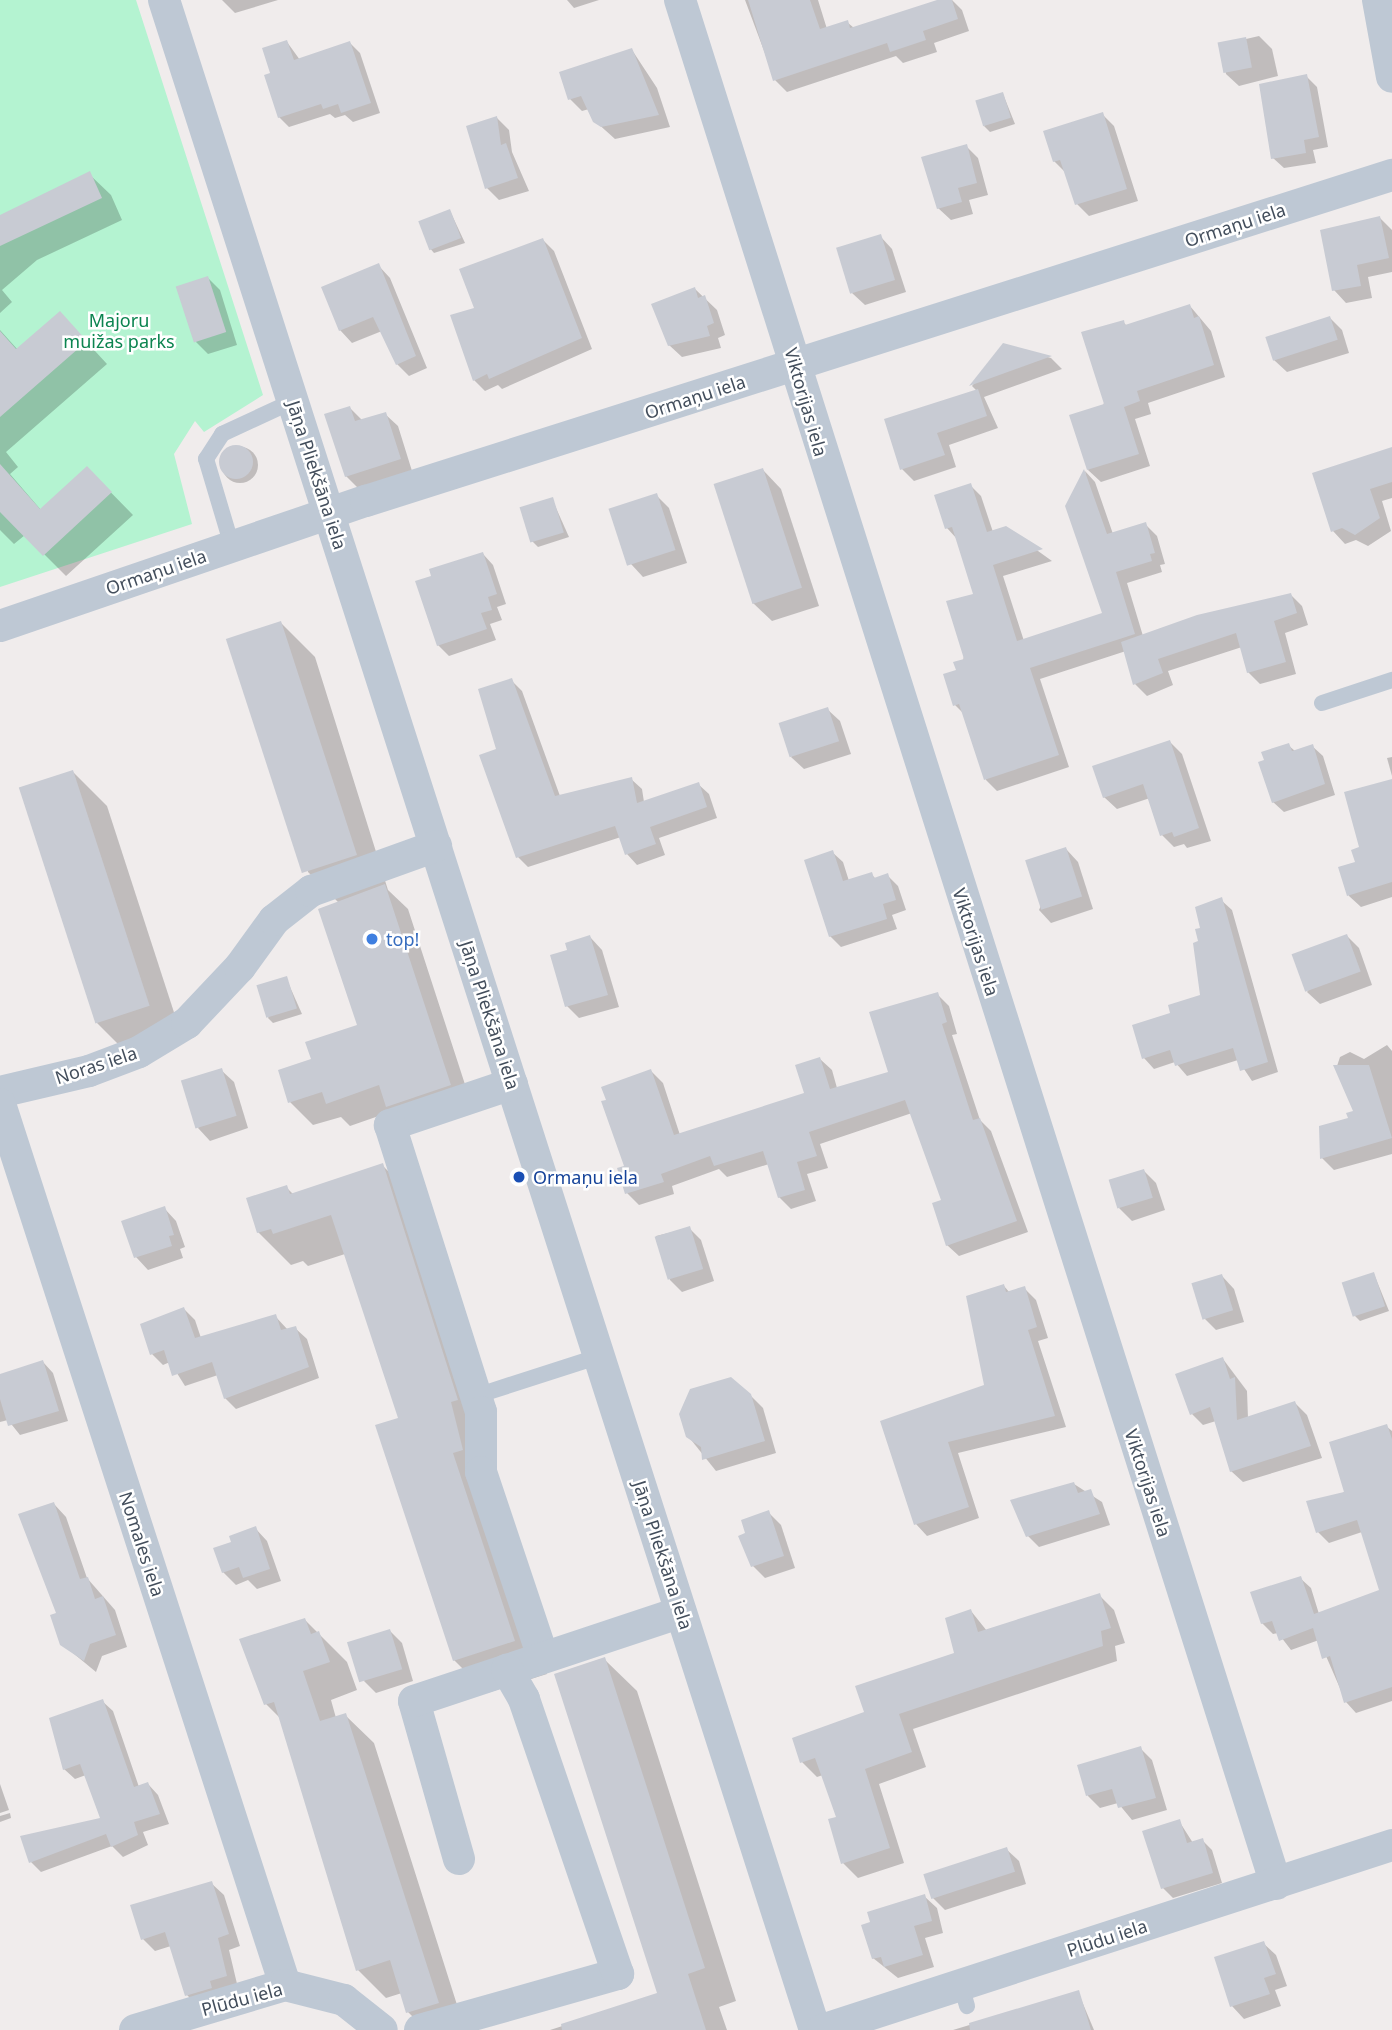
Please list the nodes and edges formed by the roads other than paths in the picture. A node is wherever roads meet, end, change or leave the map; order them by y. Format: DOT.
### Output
graph roads {
  1 [pos="164,0"];
  2 [pos="680,0"];
  3 [pos="1378,0"];
  4 [pos="1392,77"];
  5 [pos="1392,175"];
  6 [pos="797,365"];
  7 [pos="293,401"];
  8 [pos="330,513"];
  9 [pos="232,546"];
  10 [pos="0,626"];
  11 [pos="1392,680"];
  12 [pos="1322,703"];
  13 [pos="436,846"];
  14 [pos="512,1084"];
  15 [pos="0,1092"];
  16 [pos="0,1104"];
  17 [pos="600,1356"];
  18 [pos="476,1396"];
  19 [pos="681,1612"];
  20 [pos="543,1657"];
  21 [pos="507,1669"];
  22 [pos="1392,1845"];
  23 [pos="459,1859"];
  24 [pos="1276,1884"];
  25 [pos="285,1985"];
  26 [pos="135,2030"];
  27 [pos="382,2030"];
  28 [pos="420,2030"];
  29 [pos="815,2030"];
  30 [pos="822,2030"];
  1 -- 7 [label="street, Jāņa Pliekšāna iela"];
  2 -- 6 [label="street, Viktorijas iela"];
  3 -- 4 [label="street"];
  5 -- 6 [label="street, Ormaņu iela"];
  6 -- 8 [label="street, Ormaņu iela"];
  6 -- 24 [label="street, Viktorijas iela"];
  7 -- 8 [label="street, Jāņa Pliekšāna iela"];
  7 -- 9 [label="lane"];
  8 -- 9 [label="street, Ormaņu iela"];
  8 -- 13 [label="street, Jāņa Pliekšāna iela"];
  9 -- 10 [label="street, Ormaņu iela"];
  11 -- 12 [label="lane"];
  13 -- 14 [label="street, Jāņa Pliekšāna iela"];
  13 -- 15 [label="street, Noras iela"];
  14 -- 17 [label="street, Jāņa Pliekšāna iela"];
  14 -- 18 [label="street"];
  16 -- 25 [label="street, Nomales iela"];
  17 -- 18 [label="lane"];
  17 -- 19 [label="street, Jāņa Pliekšāna iela"];
  18 -- 20 [label="street"];
  19 -- 20 [label="street"];
  19 -- 29 [label="street, Jāņa Pliekšāna iela"];
  20 -- 21 [label="street"];
  21 -- 23 [label="street"];
  21 -- 28 [label="street"];
  22 -- 24 [label="street, Plūdu iela"];
  24 -- 30 [label="street, Plūdu iela"];
  25 -- 26 [label="street, Plūdu iela"];
  25 -- 27 [label="street, Plūdu iela"];
}
